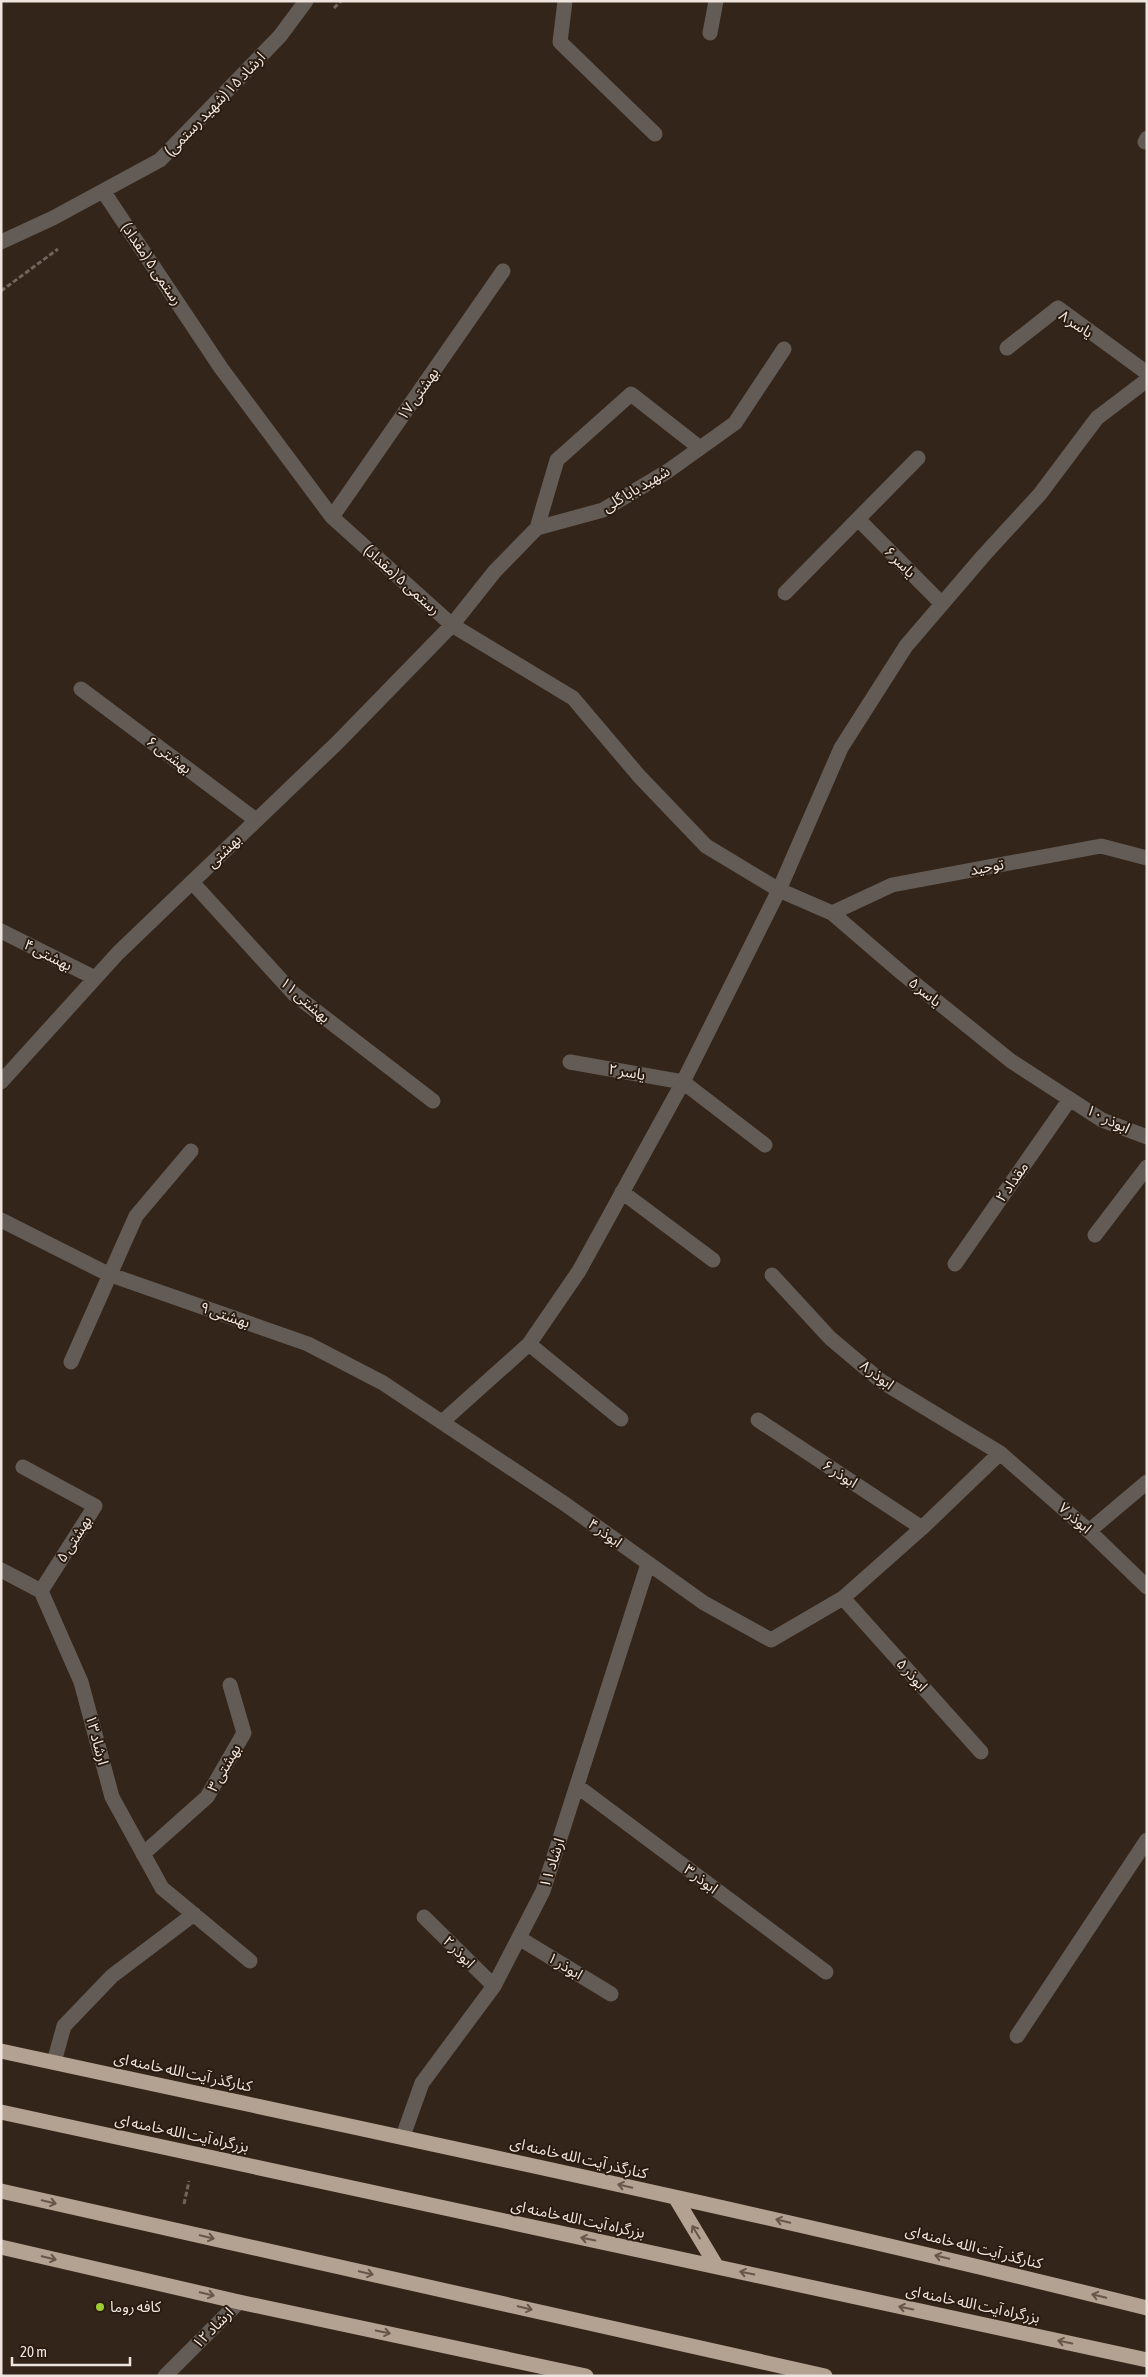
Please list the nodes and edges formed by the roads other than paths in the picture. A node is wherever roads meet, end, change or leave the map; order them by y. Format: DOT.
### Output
graph roads {
  1 [pos="306,1"];
  2 [pos="565,1"];
  3 [pos="716,1"];
  4 [pos="710,33"];
  5 [pos="655,134"];
  6 [pos="103,191"];
  7 [pos="1,242"];
  8 [pos="503,271"];
  9 [pos="1007,348"];
  10 [pos="784,349"];
  11 [pos="1147,373"];
  12 [pos="1147,380"];
  13 [pos="700,448"];
  14 [pos="918,458"];
  15 [pos="332,517"];
  16 [pos="858,520"];
  17 [pos="538,528"];
  18 [pos="784,593"];
  19 [pos="942,604"];
  20 [pos="452,625"];
  21 [pos="81,689"];
  22 [pos="256,820"];
  23 [pos="1147,858"];
  24 [pos="192,882"];
  25 [pos="779,890"];
  26 [pos="832,912"];
  27 [pos="1,932"];
  28 [pos="95,978"];
  29 [pos="570,1062"];
  30 [pos="1,1082"];
  31 [pos="683,1082"];
  32 [pos="1070,1099"];
  33 [pos="432,1101"];
  34 [pos="1147,1137"];
  35 [pos="765,1145"];
  36 [pos="191,1151"];
  37 [pos="1147,1167"];
  38 [pos="622,1192"];
  39 [pos="1,1220"];
  40 [pos="1095,1236"];
  41 [pos="713,1260"];
  42 [pos="955,1264"];
  43 [pos="108,1274"];
  44 [pos="772,1275"];
  45 [pos="529,1344"];
  46 [pos="71,1362"];
  47 [pos="621,1419"];
  48 [pos="758,1420"];
  49 [pos="442,1422"];
  50 [pos="1000,1453"];
  51 [pos="23,1466"];
  52 [pos="1147,1482"];
  53 [pos="922,1528"];
  54 [pos="1090,1530"];
  55 [pos="648,1564"];
  56 [pos="1,1570"];
  57 [pos="1147,1587"];
  58 [pos="41,1591"];
  59 [pos="844,1598"];
  60 [pos="230,1685"];
  61 [pos="981,1752"];
  62 [pos="577,1786"];
  63 [pos="1147,1840"];
  64 [pos="143,1854"];
  65 [pos="194,1914"];
  66 [pos="424,1917"];
  67 [pos="518,1938"];
  68 [pos="250,1961"];
  69 [pos="826,1972"];
  70 [pos="494,1986"];
  71 [pos="611,1994"];
  72 [pos="1017,2036"];
  73 [pos="1,2051"];
  74 [pos="54,2062"];
  75 [pos="1,2112"];
  76 [pos="403,2136"];
  77 [pos="1,2191"];
  78 [pos="676,2197"];
  79 [pos="1,2247"];
  80 [pos="717,2267"];
  81 [pos="240,2302"];
  82 [pos="1147,2308"];
  83 [pos="1147,2360"];
  84 [pos="165,2376"];
  85 [pos="586,2376"];
  86 [pos="826,2376"];
  1 -- 6 [label="street, ارشاد ۱۵ (شهید رستمی)"];
  2 -- 5 [label="street"];
  3 -- 4 [label="street"];
  6 -- 7 [label="street, ارشاد ۱۵ (شهید رستمی)"];
  6 -- 15 [label="street, رستمی ۵ (مقداد)"];
  8 -- 15 [label="street, بهشتی ۱۷"];
  9 -- 11 [label="street, یاسر ۸"];
  10 -- 13 [label="street, شهید بابا گلی"];
  12 -- 19 [label="street"];
  13 -- 17 [label="street, شهید بابا گلی"];
  13 -- 17 [label="street"];
  14 -- 16 [label="street"];
  15 -- 20 [label="street, رستمی ۵ (مقداد)"];
  16 -- 18 [label="street"];
  16 -- 19 [label="street, یاسر ۶"];
  17 -- 20 [label="street, شهید بابا گلی"];
  19 -- 25 [label="street"];
  20 -- 22 [label="street, بهشتی"];
  20 -- 25 [label="street, رستمی ۵ (مقداد)"];
  21 -- 22 [label="street, بهشتی ۶"];
  22 -- 24 [label="street, بهشتی"];
  23 -- 26 [label="street, توحید"];
  24 -- 28 [label="street, بهشتی"];
  24 -- 33 [label="street, بهشتی ۱۱"];
  25 -- 26 [label="street, یاسر ۵"];
  25 -- 31 [label="street"];
  26 -- 32 [label="street, یاسر ۵"];
  27 -- 28 [label="street, بهشتی ۴"];
  28 -- 30 [label="street, بهشتی"];
  29 -- 31 [label="street, یاسر ۲"];
  31 -- 35 [label="street"];
  31 -- 38 [label="street"];
  32 -- 34 [label="street, ابوذر ۱۰"];
  32 -- 42 [label="street, مقداد ۲"];
  36 -- 43 [label="street"];
  37 -- 40 [label="street"];
  38 -- 41 [label="street"];
  38 -- 45 [label="street"];
  39 -- 43 [label="street, بهشتی ۹"];
  43 -- 46 [label="street"];
  43 -- 49 [label="street, بهشتی ۹"];
  44 -- 50 [label="street, ابوذر ۸"];
  45 -- 47 [label="street"];
  45 -- 49 [label="street"];
  48 -- 53 [label="street, ابوذر ۶"];
  49 -- 55 [label="street, ابوذر ۴"];
  50 -- 53 [label="street"];
  50 -- 54 [label="street, ابوذر ۷"];
  51 -- 58 [label="street, بهشتی ۵"];
  52 -- 54 [label="street"];
  53 -- 59 [label="street"];
  54 -- 57 [label="street, ابوذر ۷"];
  55 -- 59 [label="street, ابوذر ۴"];
  55 -- 62 [label="street, ارشاد ۱۱"];
  56 -- 58 [label="street"];
  58 -- 64 [label="street, ارشاد ۱۳"];
  59 -- 61 [label="street, ابوذر ۵"];
  60 -- 64 [label="street, بهشتی ۳"];
  62 -- 67 [label="street, ارشاد ۱۱"];
  62 -- 69 [label="street, ابوذر ۳"];
  63 -- 72 [label="street"];
  64 -- 65 [label="street, ارشاد ۱۳"];
  65 -- 68 [label="street, ارشاد ۱۳"];
  65 -- 74 [label="street"];
  66 -- 70 [label="street, ابوذر ۲"];
  67 -- 70 [label="street, ارشاد ۱۱"];
  67 -- 71 [label="street, ابوذر ۱"];
  70 -- 76 [label="street, ارشاد ۱۱"];
  73 -- 74 [label="highway, کنارگذر آیت الله خامنه ای"];
  74 -- 76 [label="highway, کنارگذر آیت الله خامنه ای"];
  80 -- 75 [label="highway, بزرگراه آیت الله خامنه ای, one-way"];
  78 -- 76 [label="highway, کنارگذر آیت الله خامنه ای, one-way"];
  77 -- 86 [label="highway, one-way"];
  80 -- 78 [label="highway, one-way"];
  82 -- 78 [label="highway, کنارگذر آیت الله خامنه ای, one-way"];
  79 -- 81 [label="highway, one-way"];
  83 -- 80 [label="highway, بزرگراه آیت الله خامنه ای, one-way"];
  81 -- 84 [label="street, ارشاد ۱۲"];
  81 -- 85 [label="highway, one-way"];
}
